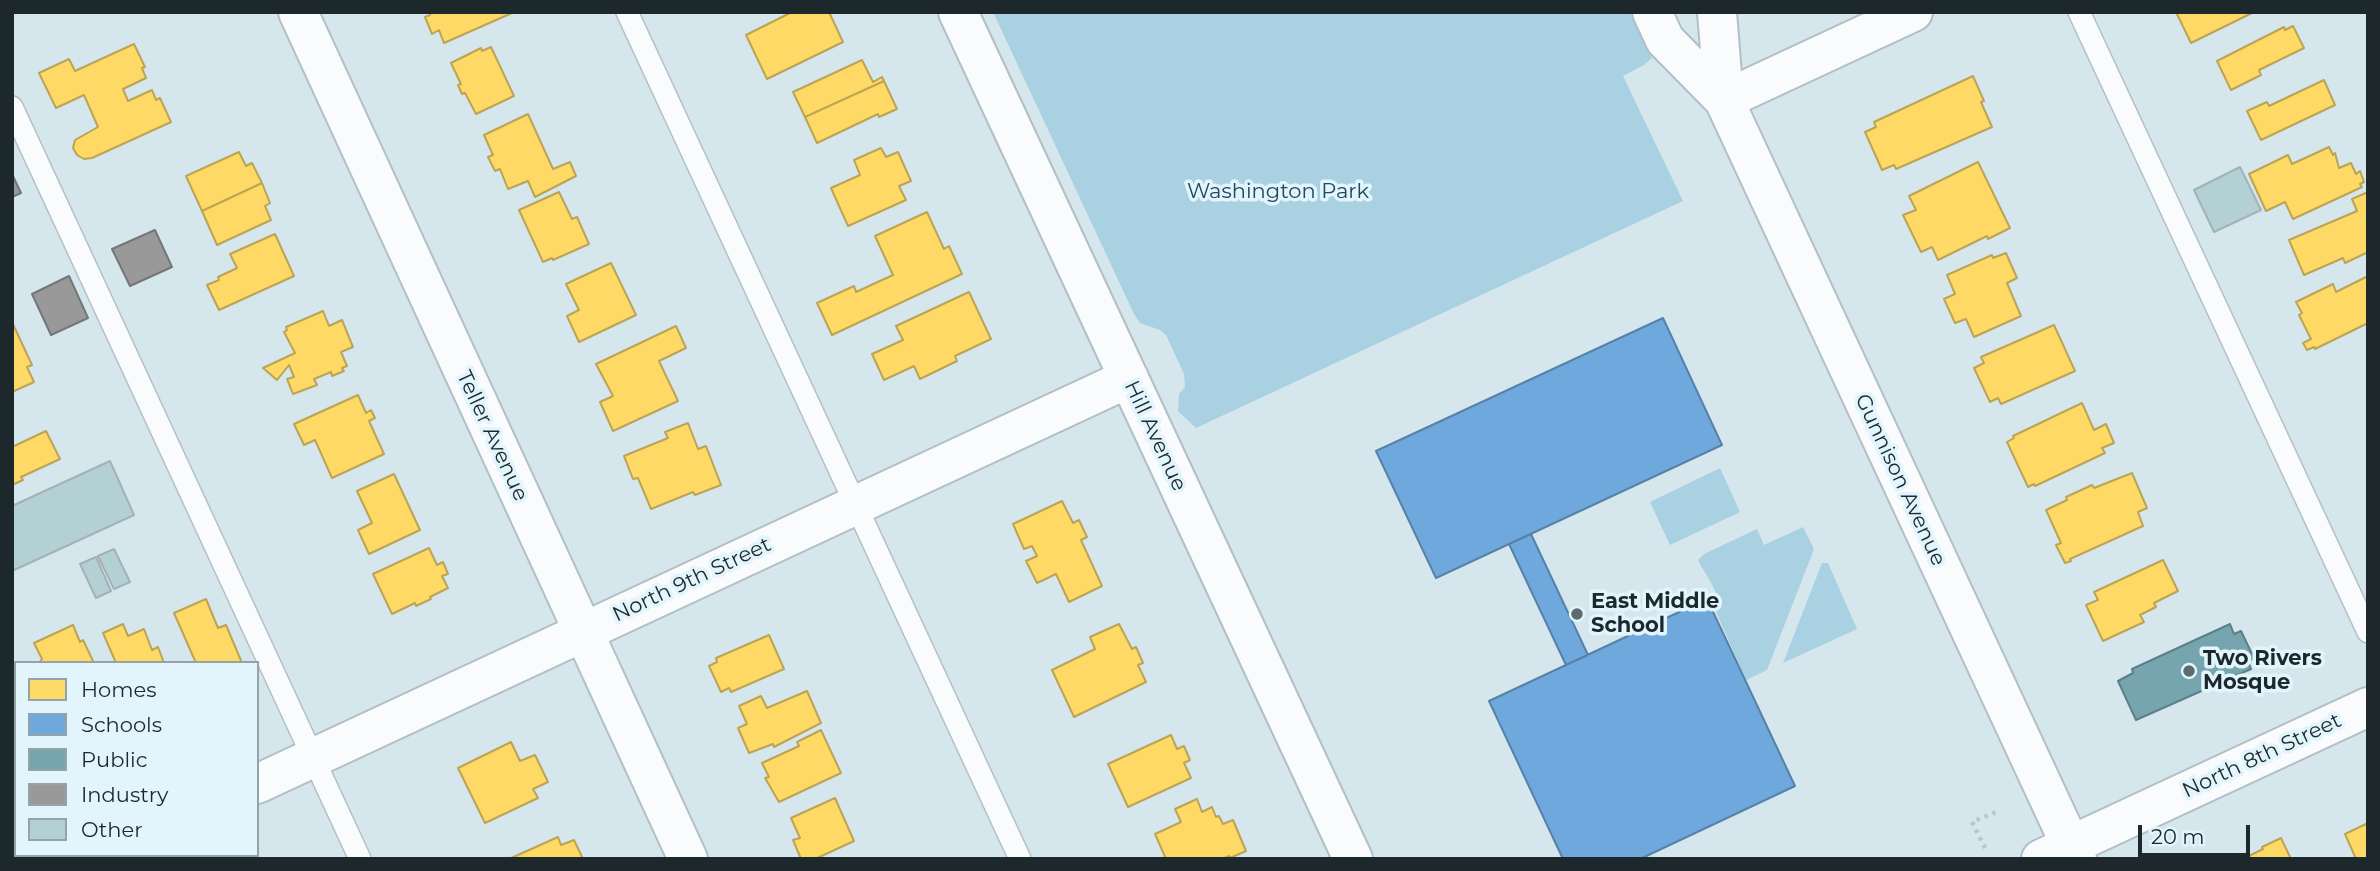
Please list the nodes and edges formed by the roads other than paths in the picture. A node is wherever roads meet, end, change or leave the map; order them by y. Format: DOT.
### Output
graph roads {
  1 [pos="298,12"];
  2 [pos="627,12"];
  3 [pos="958,12"];
  4 [pos="1652,12"];
  5 [pos="1717,12"];
  6 [pos="1913,12"];
  7 [pos="2079,12"];
  8 [pos="1724,100"];
  9 [pos="12,107"];
  10 [pos="1129,379"];
  11 [pos="857,504"];
  12 [pos="582,631"];
  13 [pos="2368,632"];
  14 [pos="2368,707"];
  15 [pos="313,758"];
  16 [pos="259,783"];
  17 [pos="2063,854"];
  18 [pos="360,859"];
  19 [pos="688,859"];
  20 [pos="1020,859"];
  21 [pos="1353,859"];
  1 -- 12 [label="street, Teller Avenue"];
  2 -- 11 [label="lane"];
  3 -- 10 [label="street, Hill Avenue"];
  4 -- 8 [label="street, Gunnison Avenue"];
  5 -- 8 [label="street, Gunnison Avenue"];
  6 -- 8 [label="street"];
  7 -- 13 [label="lane"];
  8 -- 17 [label="street, Gunnison Avenue"];
  9 -- 15 [label="lane"];
  10 -- 11 [label="street, North 9th Street"];
  10 -- 21 [label="street, Hill Avenue"];
  11 -- 12 [label="street, North 9th Street"];
  11 -- 20 [label="lane"];
  12 -- 15 [label="street, North 9th Street"];
  12 -- 19 [label="street, Teller Avenue"];
  14 -- 17 [label="street, North 8th Street"];
  15 -- 16 [label="street, North 9th Street"];
  15 -- 18 [label="lane"];
}
